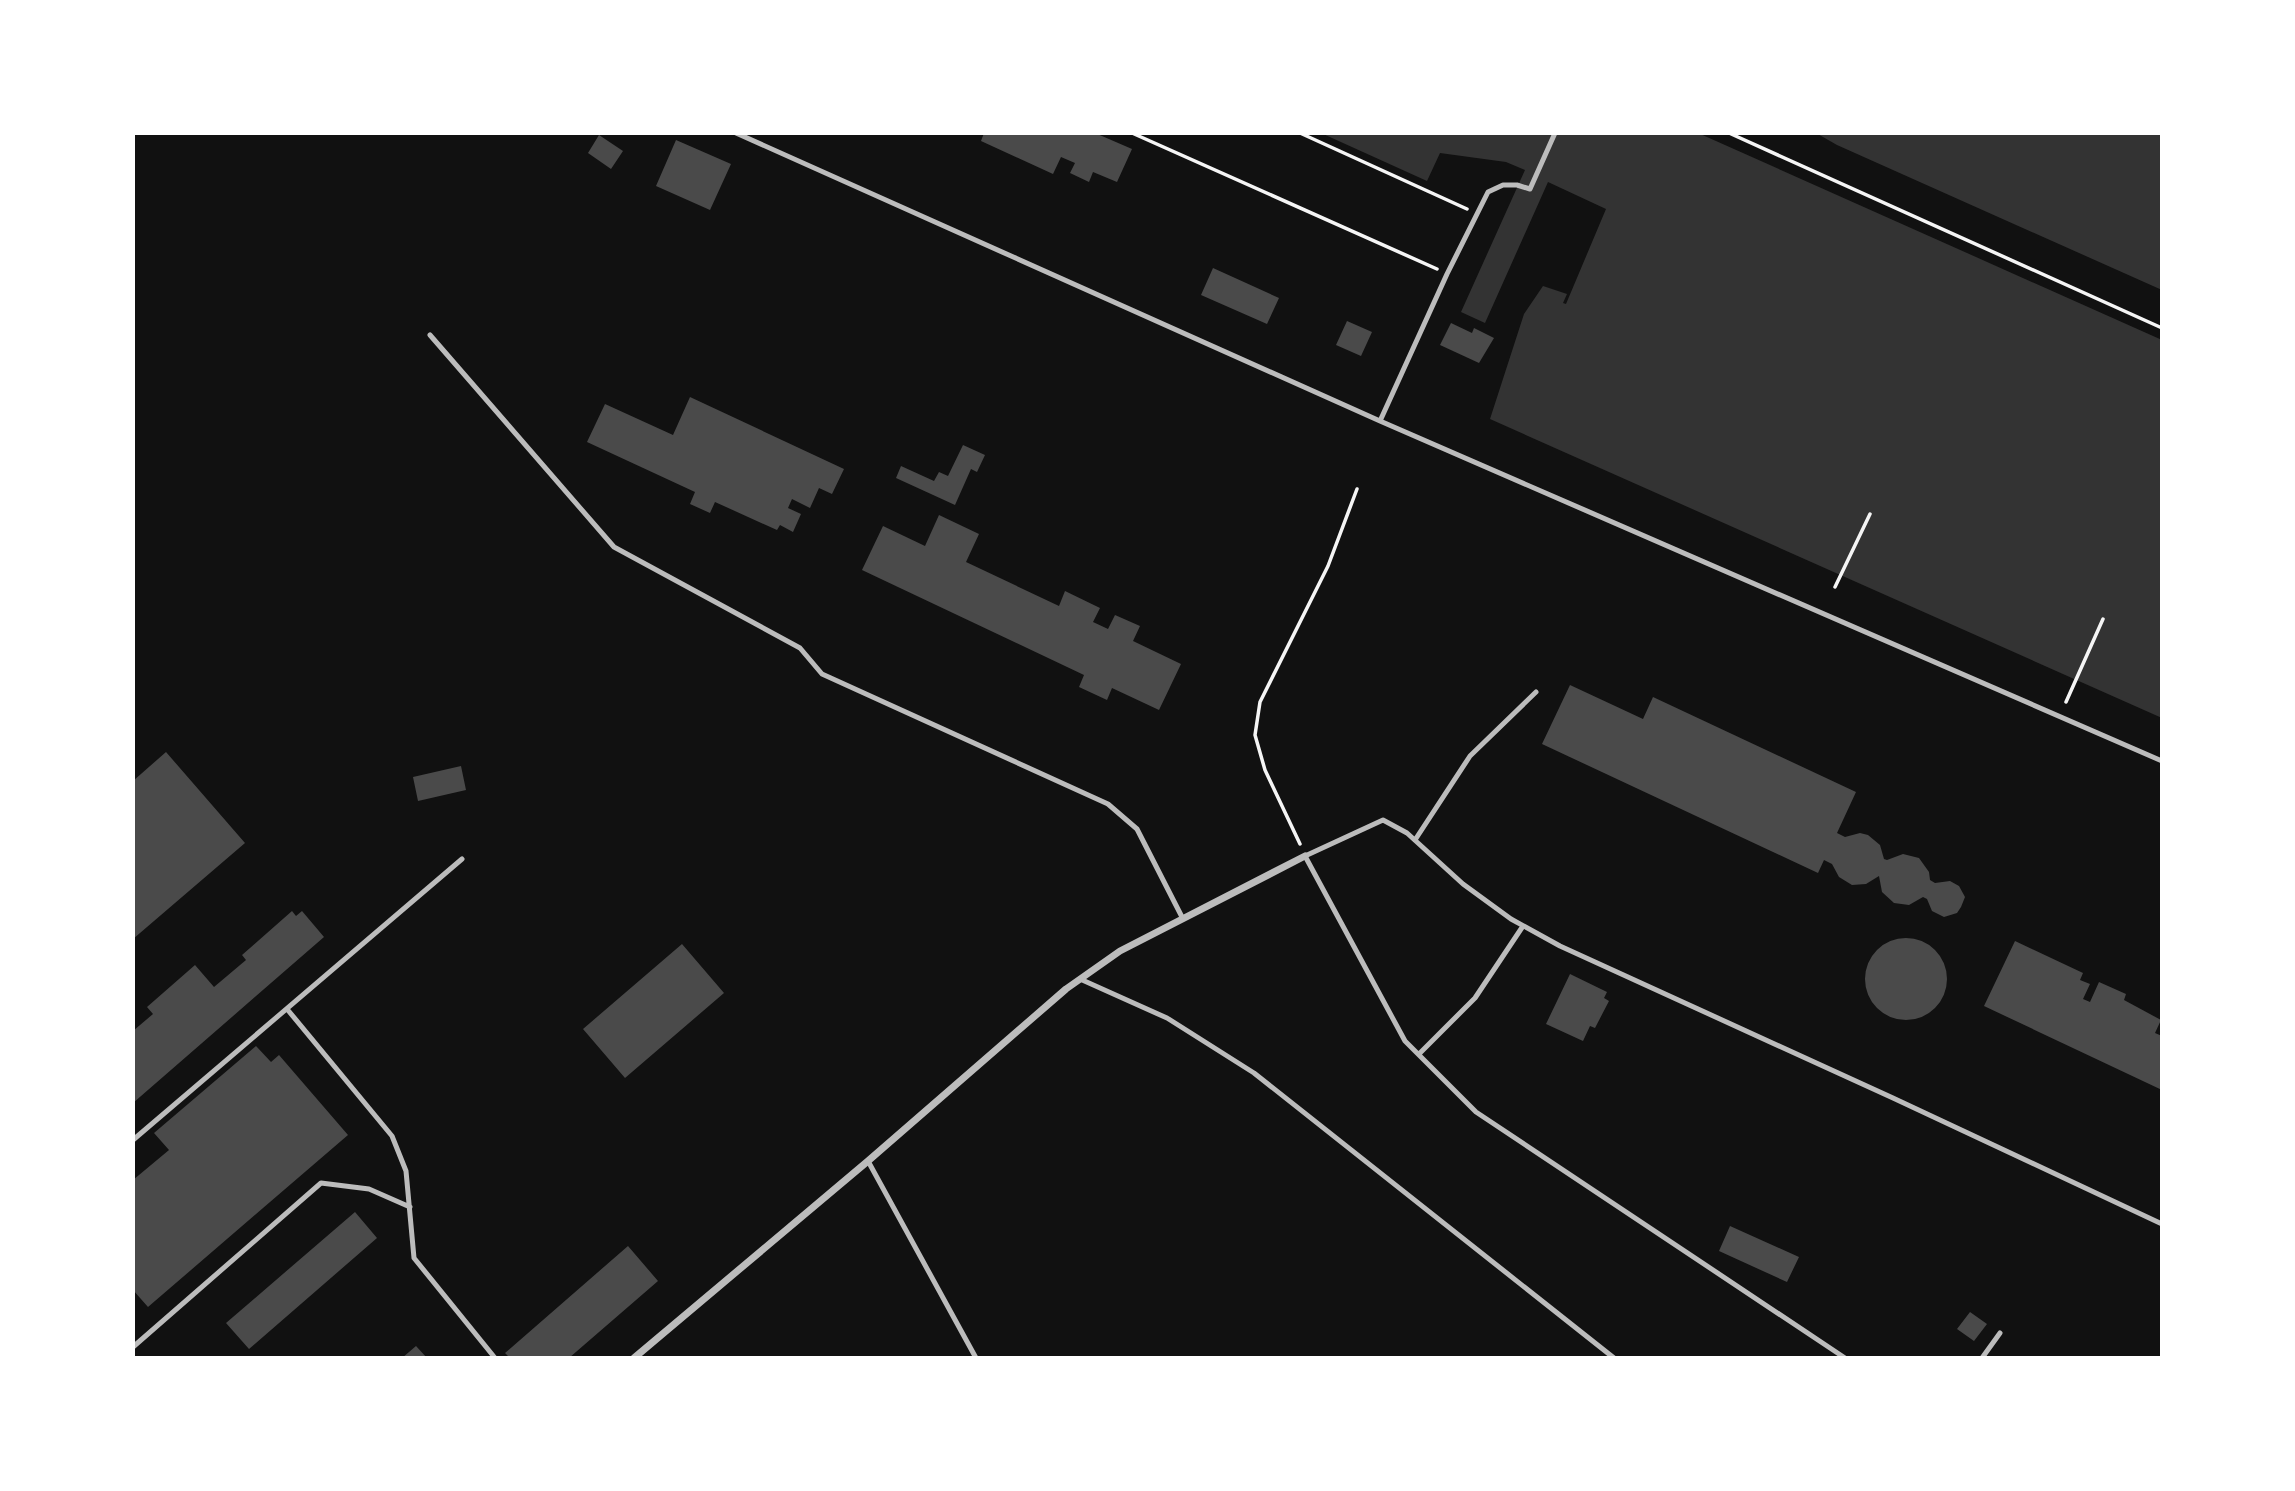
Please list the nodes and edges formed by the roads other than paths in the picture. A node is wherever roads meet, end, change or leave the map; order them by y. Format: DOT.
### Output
graph roads {
  1 [pos="736,133"];
  2 [pos="1555,133"];
  3 [pos="430,335"];
  4 [pos="1380,421"];
  5 [pos="1536,692"];
  6 [pos="2162,761"];
  7 [pos="1415,840"];
  8 [pos="1306,856"];
  9 [pos="462,859"];
  10 [pos="1183,919"];
  11 [pos="1523,926"];
  12 [pos="1080,979"];
  13 [pos="286,1009"];
  14 [pos="1419,1054"];
  15 [pos="133,1140"];
  16 [pos="868,1161"];
  17 [pos="410,1208"];
  18 [pos="2162,1224"];
  19 [pos="2000,1333"];
  20 [pos="133,1347"];
  21 [pos="495,1358"];
  22 [pos="634,1358"];
  23 [pos="976,1358"];
  24 [pos="1614,1358"];
  25 [pos="1845,1358"];
  26 [pos="1982,1358"];
  1 -- 4 [label="lane"];
  2 -- 4 [label="lane"];
  3 -- 10 [label="lane"];
  4 -- 6 [label="lane"];
  5 -- 7 [label="lane"];
  7 -- 8 [label="lane"];
  7 -- 11 [label="lane"];
  8 -- 10 [label="street"];
  8 -- 14 [label="lane"];
  9 -- 13 [label="lane"];
  10 -- 12 [label="street"];
  11 -- 14 [label="lane"];
  11 -- 18 [label="lane"];
  12 -- 16 [label="street"];
  12 -- 24 [label="lane"];
  13 -- 15 [label="lane"];
  13 -- 17 [label="lane"];
  14 -- 25 [label="lane"];
  16 -- 22 [label="street"];
  16 -- 23 [label="lane"];
  17 -- 20 [label="lane"];
  17 -- 21 [label="lane"];
  19 -- 26 [label="lane"];
}
